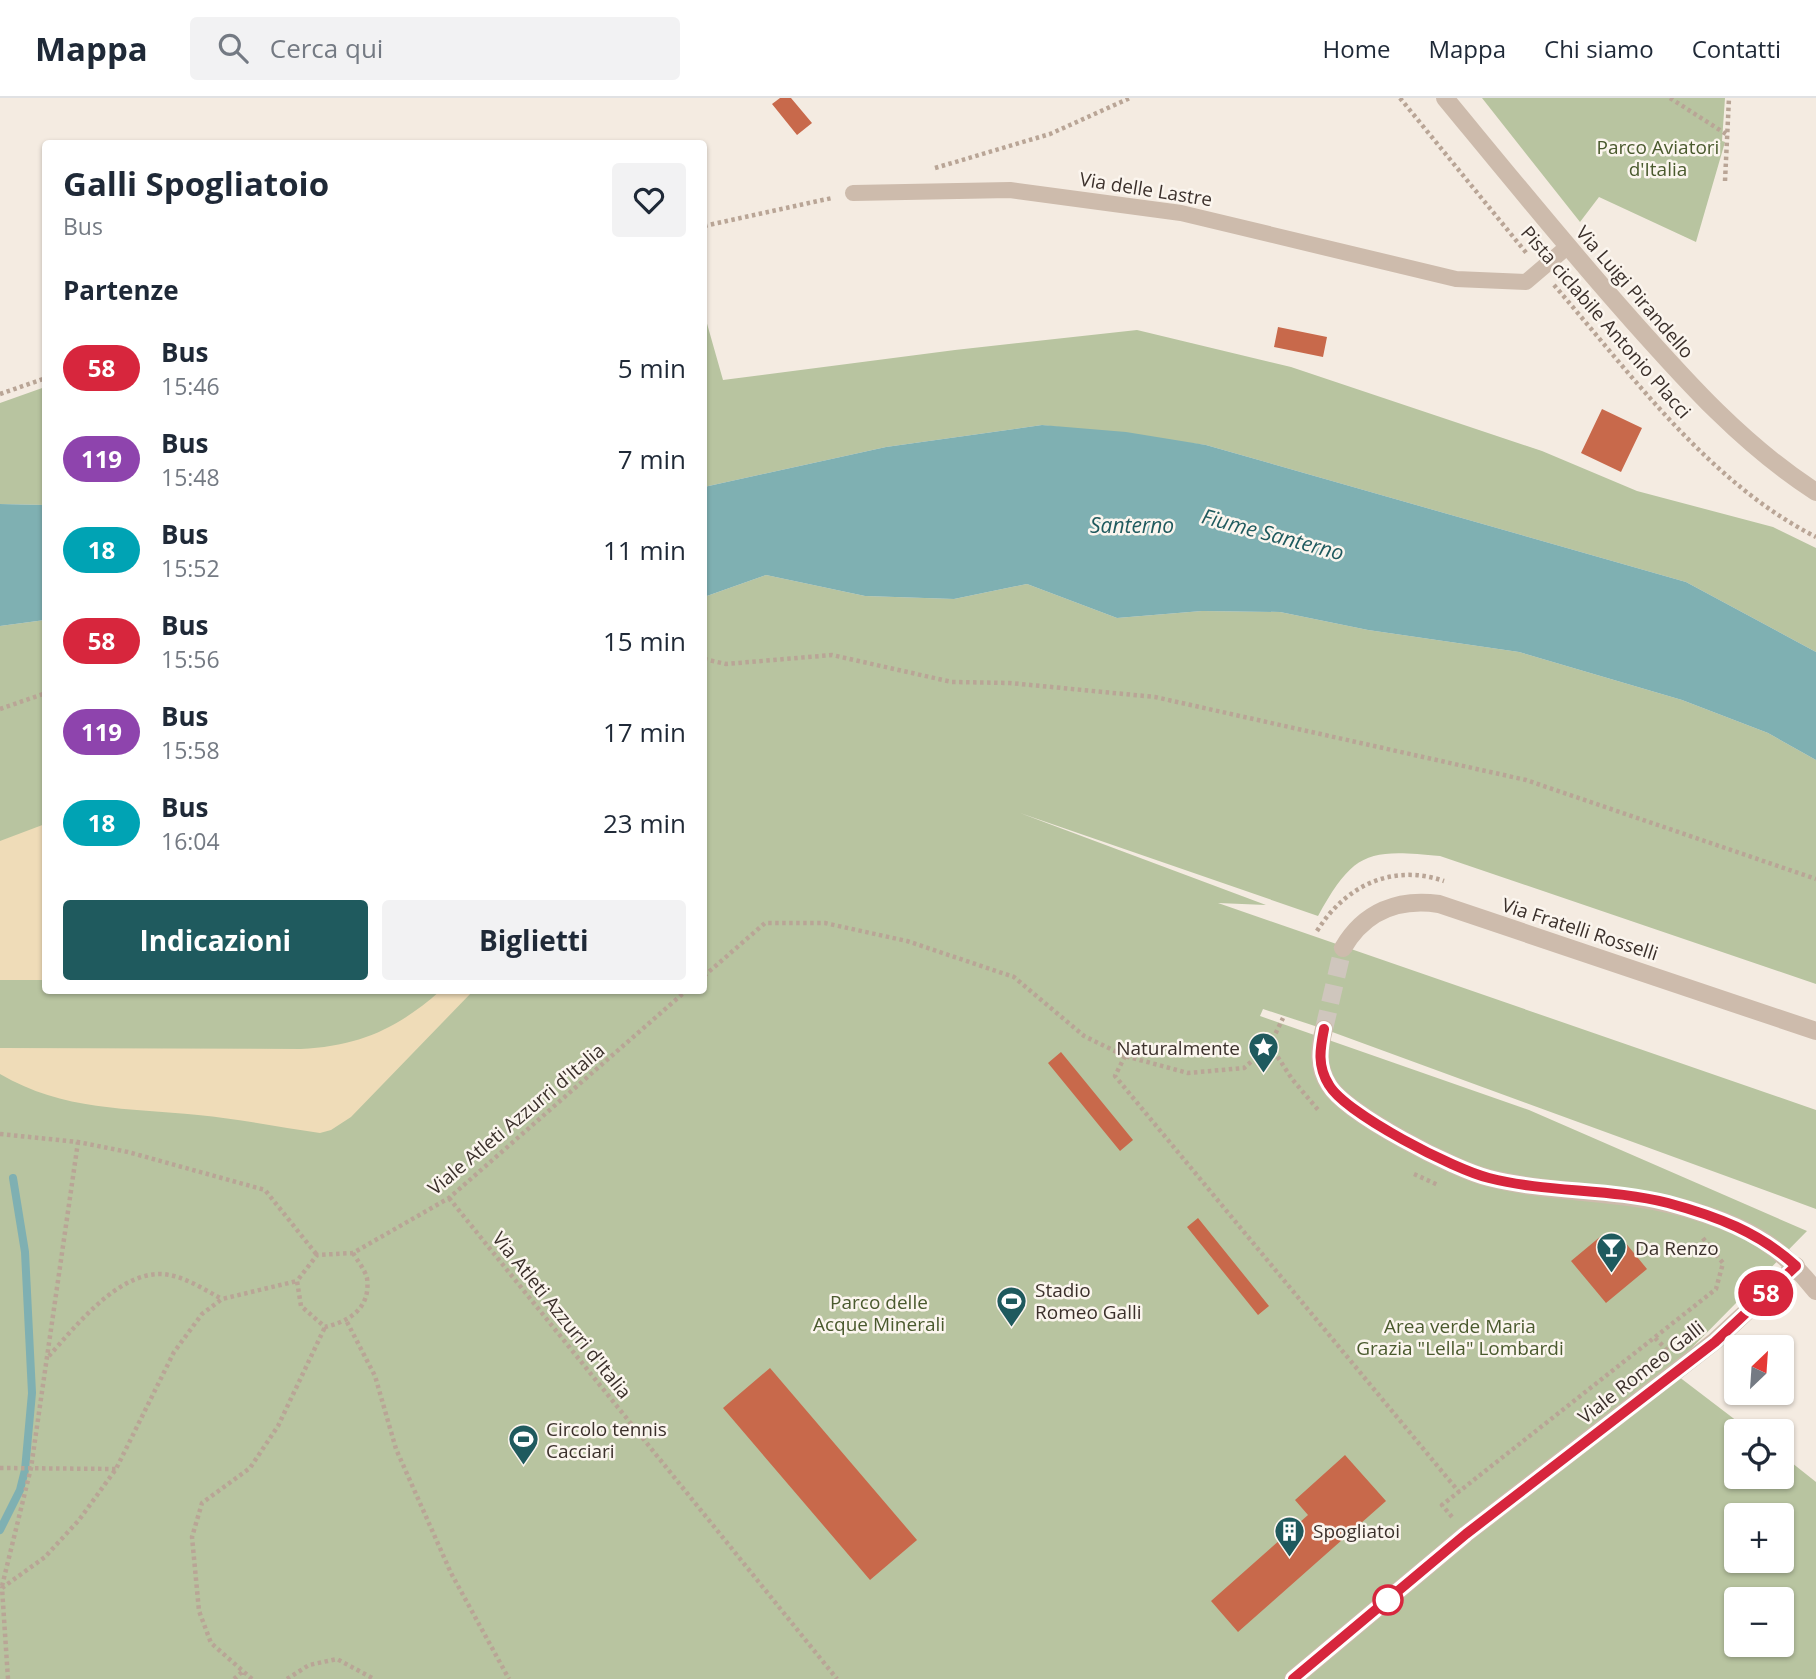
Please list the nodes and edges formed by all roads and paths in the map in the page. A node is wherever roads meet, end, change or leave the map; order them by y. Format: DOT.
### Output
graph roads {
  1 [pos="1130,98"];
  2 [pos="1400,98"];
  3 [pos="1445,98"];
  4 [pos="1670,98"];
  5 [pos="1729,98"];
  6 [pos="1726,134"];
  7 [pos="932,170"];
  8 [pos="1725,181"];
  9 [pos="853,193"];
  10 [pos="707,225"];
  11 [pos="1567,247"];
  12 [pos="1541,271"];
  13 [pos="42,379"];
  14 [pos="0,394"];
  15 [pos="1816,492"];
  16 [pos="1816,537"];
  17 [pos="707,660"];
  18 [pos="42,694"];
  19 [pos="0,709"];
  20 [pos="1816,879"];
  21 [pos="1343,947"];
  22 [pos="707,973"];
  23 [pos="682,994"];
  24 [pos="1283,1018"];
  25 [pos="1324,1029"];
  26 [pos="1816,1031"];
  27 [pos="1270,1045"];
  28 [pos="1125,1056"];
  29 [pos="1322,1113"];
  30 [pos="0,1134"];
  31 [pos="78,1142"];
  32 [pos="1406,1169"];
  33 [pos="1440,1185"];
  34 [pos="449,1198"];
  35 [pos="1699,1234"];
  36 [pos="353,1254"];
  37 [pos="317,1255"];
  38 [pos="1796,1266"];
  39 [pos="297,1281"];
  40 [pos="1816,1292"];
  41 [pos="222,1299"];
  42 [pos="347,1322"];
  43 [pos="325,1327"];
  44 [pos="47,1358"];
  45 [pos="0,1468"];
  46 [pos="31,1468"];
  47 [pos="116,1469"];
  48 [pos="1459,1492"];
  49 [pos="1466,1534"];
  50 [pos="1,1589"];
  51 [pos="242,1672"];
  52 [pos="8,1679"];
  53 [pos="234,1679"];
  54 [pos="252,1679"];
  55 [pos="287,1679"];
  56 [pos="374,1679"];
  57 [pos="509,1679"];
  58 [pos="837,1679"];
  59 [pos="1293,1679"];
  1 -- 7 [label="path"];
  2 -- 12 [label="path, Pista ciclabile Antonio Placci"];
  3 -- 11 [label="street, Via Luigi Pirandello"];
  4 -- 6 [label="path"];
  5 -- 6 [label="path"];
  6 -- 8 [label="path"];
  9 -- 10 [label="path"];
  9 -- 12 [label="lane, Via delle Lastre"];
  11 -- 12 [label="lane, Via delle Lastre"];
  11 -- 15 [label="street, Via Luigi Pirandello"];
  12 -- 16 [label="path, Pista ciclabile Antonio Placci"];
  13 -- 14 [label="path"];
  17 -- 20 [label="path"];
  18 -- 19 [label="path"];
  21 -- 26 [label="street, Via Fratelli Rosselli"];
  22 -- 28 [label="path"];
  23 -- 34 [label="path, Viale Atleti Azzurri d'Italia"];
  24 -- 27 [label="path"];
  25 -- 38 [label="street"];
  27 -- 28 [label="path"];
  27 -- 29 [label="path"];
  28 -- 48 [label="path"];
  30 -- 31 [label="path"];
  31 -- 37 [label="path"];
  31 -- 44 [label="path"];
  32 -- 33 [label="path"];
  34 -- 36 [label="path, Viale Atleti Azzurri d'Italia"];
  34 -- 58 [label="path, Via Atleti Azzurri d'Italia"];
  35 -- 48 [label="path"];
  36 -- 37 [label="path"];
  36 -- 42 [label="path"];
  37 -- 39 [label="path"];
  38 -- 40 [label="street"];
  38 -- 49 [label="street, Viale Romeo Galli"];
  39 -- 41 [label="path"];
  39 -- 43 [label="path"];
  41 -- 44 [label="path"];
  41 -- 47 [label="path"];
  42 -- 43 [label="path"];
  42 -- 57 [label="path"];
  43 -- 51 [label="path"];
  44 -- 46 [label="path"];
  45 -- 46 [label="path"];
  46 -- 47 [label="path"];
  46 -- 50 [label="path"];
  47 -- 50 [label="path"];
  48 -- 49 [label="path"];
  49 -- 59 [label="street, Viale Romeo Galli"];
  50 -- 52 [label="path"];
  51 -- 53 [label="path"];
  51 -- 54 [label="path"];
  55 -- 56 [label="path"];
}
